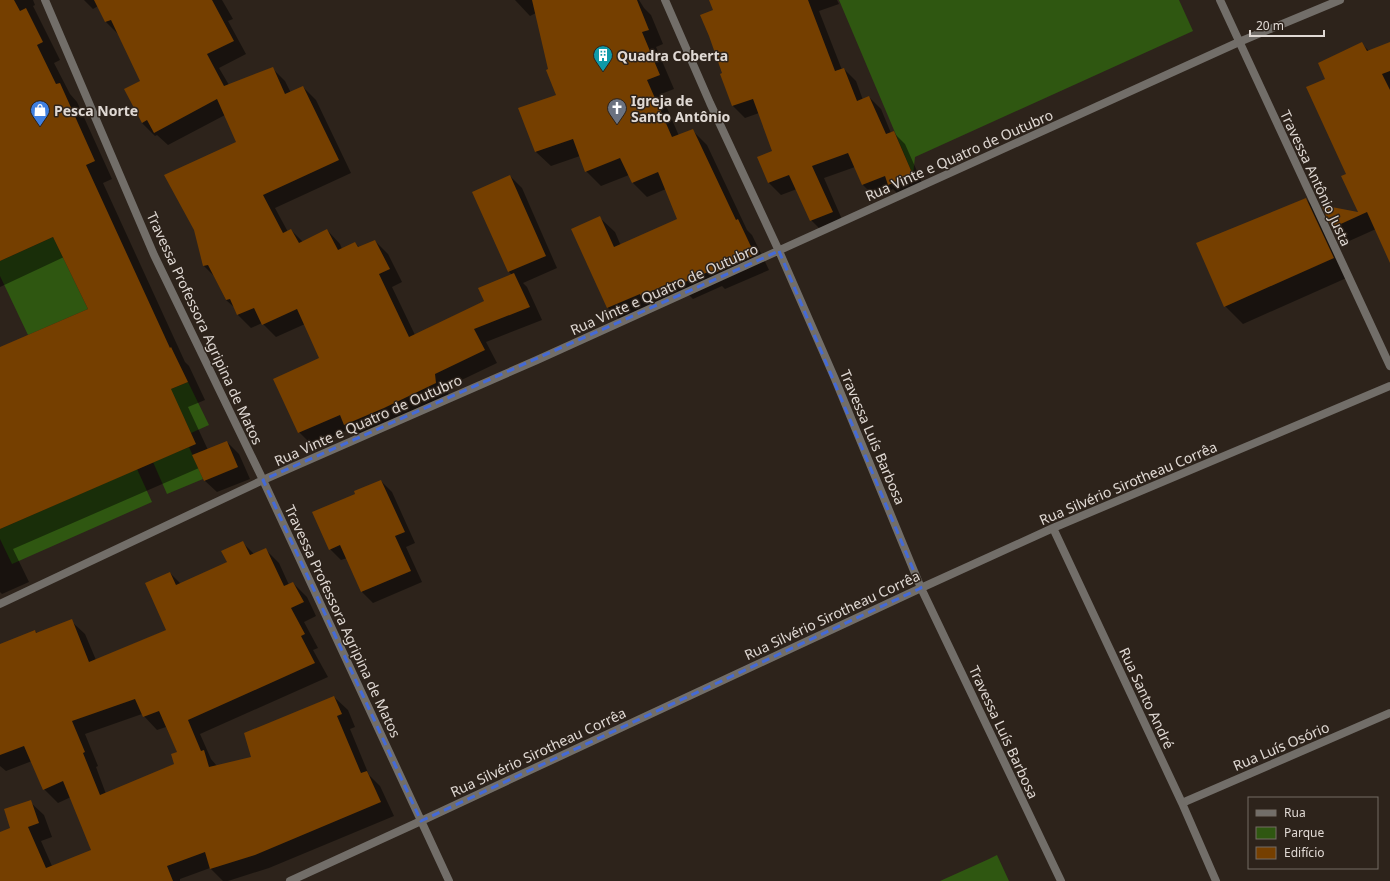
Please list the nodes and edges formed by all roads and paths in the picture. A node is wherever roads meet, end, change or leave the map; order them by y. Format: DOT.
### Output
graph roads {
  1 [pos="45,0"];
  2 [pos="665,0"];
  3 [pos="1220,0"];
  4 [pos="1340,0"];
  5 [pos="1239,42"];
  6 [pos="779,252"];
  7 [pos="1390,366"];
  8 [pos="1390,386"];
  9 [pos="263,480"];
  10 [pos="1053,528"];
  11 [pos="921,588"];
  12 [pos="0,604"];
  13 [pos="1390,713"];
  14 [pos="1182,803"];
  15 [pos="421,821"];
  16 [pos="290,881"];
  17 [pos="449,881"];
  18 [pos="1061,881"];
  19 [pos="1216,881"];
  1 -- 9 [label="street, Travessa Professora Agripina de Matos"];
  2 -- 6 [label="street, Travessa Luís Barbosa"];
  3 -- 5 [label="street, Travessa Antônio Justa"];
  4 -- 5 [label="street, Rua Vinte e Quatro de Outubro"];
  5 -- 6 [label="street, Rua Vinte e Quatro de Outubro"];
  5 -- 7 [label="street, Travessa Antônio Justa"];
  6 -- 9 [label="street, Rua Vinte e Quatro de Outubro"];
  6 -- 11 [label="street, Travessa Luís Barbosa"];
  8 -- 10 [label="street, Rua Silvério Sirotheau Corrêa"];
  9 -- 12 [label="street, Rua Vinte e Quatro de Outubro"];
  9 -- 15 [label="street, Travessa Professora Agripina de Matos"];
  10 -- 11 [label="street, Rua Silvério Sirotheau Corrêa"];
  10 -- 14 [label="street, Rua Santo André"];
  11 -- 15 [label="street, Rua Silvério Sirotheau Corrêa"];
  11 -- 18 [label="street, Travessa Luís Barbosa"];
  13 -- 14 [label="street, Rua Luís Osório"];
  14 -- 19 [label="street, Rua Santo André"];
  15 -- 16 [label="street, Rua Silvério Sirotheau Corrêa"];
  15 -- 17 [label="street, Travessa Professora Agripina de Matos"];
}
